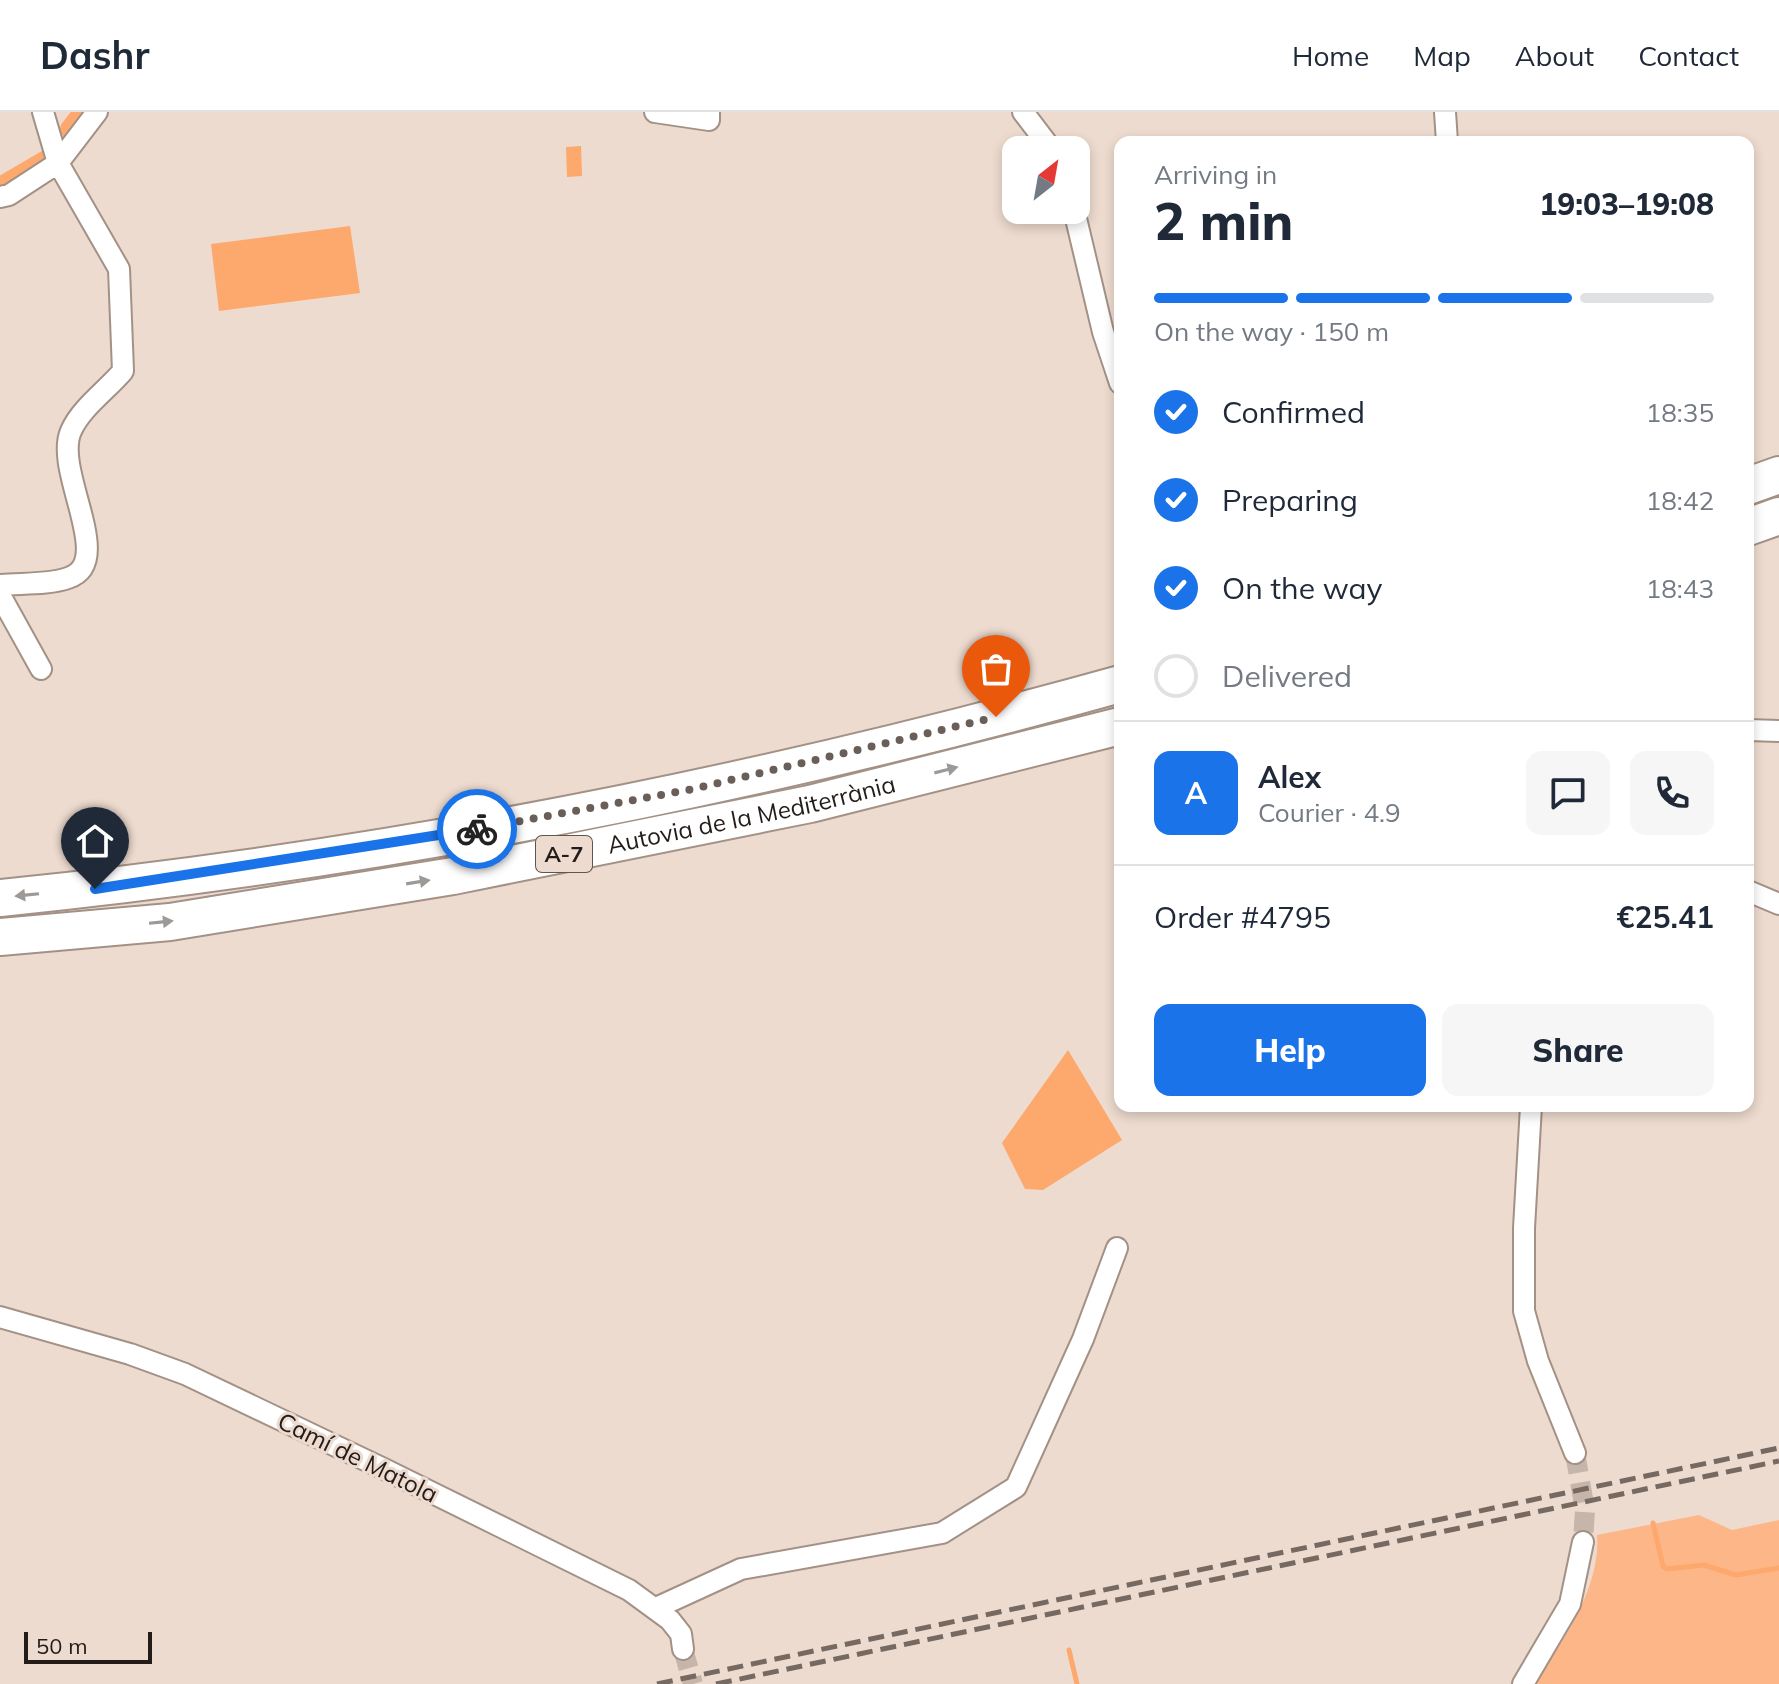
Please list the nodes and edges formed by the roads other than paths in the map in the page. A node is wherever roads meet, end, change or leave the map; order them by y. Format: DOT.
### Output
graph roads {
  1 [pos="43,112"];
  2 [pos="97,112"];
  3 [pos="655,112"];
  4 [pos="709,112"];
  5 [pos="1023,112"];
  6 [pos="1445,112"];
  7 [pos="1041,136"];
  8 [pos="1447,136"];
  9 [pos="58,163"];
  10 [pos="0,197"];
  11 [pos="1077,224"];
  12 [pos="1114,365"];
  13 [pos="1779,475"];
  14 [pos="1754,484"];
  15 [pos="1779,516"];
  16 [pos="1754,525"];
  17 [pos="0,585"];
  18 [pos="0,595"];
  19 [pos="41,669"];
  20 [pos="1114,686"];
  21 [pos="1114,728"];
  22 [pos="1754,730"];
  23 [pos="1779,731"];
  24 [pos="1754,894"];
  25 [pos="0,898"];
  26 [pos="1779,904"];
  27 [pos="0,937"];
  28 [pos="1531,1112"];
  29 [pos="1117,1248"];
  30 [pos="0,1317"];
  31 [pos="1575,1453"];
  32 [pos="1583,1542"];
  33 [pos="656,1608"];
  34 [pos="683,1649"];
  35 [pos="1523,1684"];
  1 -- 9 [label="street"];
  2 -- 9 [label="street"];
  3 -- 4 [label="street"];
  5 -- 7 [label="street"];
  6 -- 8 [label="street"];
  9 -- 10 [label="street"];
  9 -- 17 [label="street"];
  11 -- 12 [label="street"];
  13 -- 14 [label="highway"];
  15 -- 16 [label="highway"];
  18 -- 19 [label="street"];
  20 -- 25 [label="highway, Autovia de la Mediterrània / A-7, one-way"];
  27 -- 21 [label="highway, Autovia de la Mediterrània / A-7, one-way"];
  22 -- 23 [label="street"];
  24 -- 26 [label="street"];
  28 -- 31 [label="street"];
  29 -- 33 [label="street"];
  30 -- 33 [label="street, Camí de Matola"];
  32 -- 35 [label="street"];
  33 -- 34 [label="street, Camí de Matola"];
}
